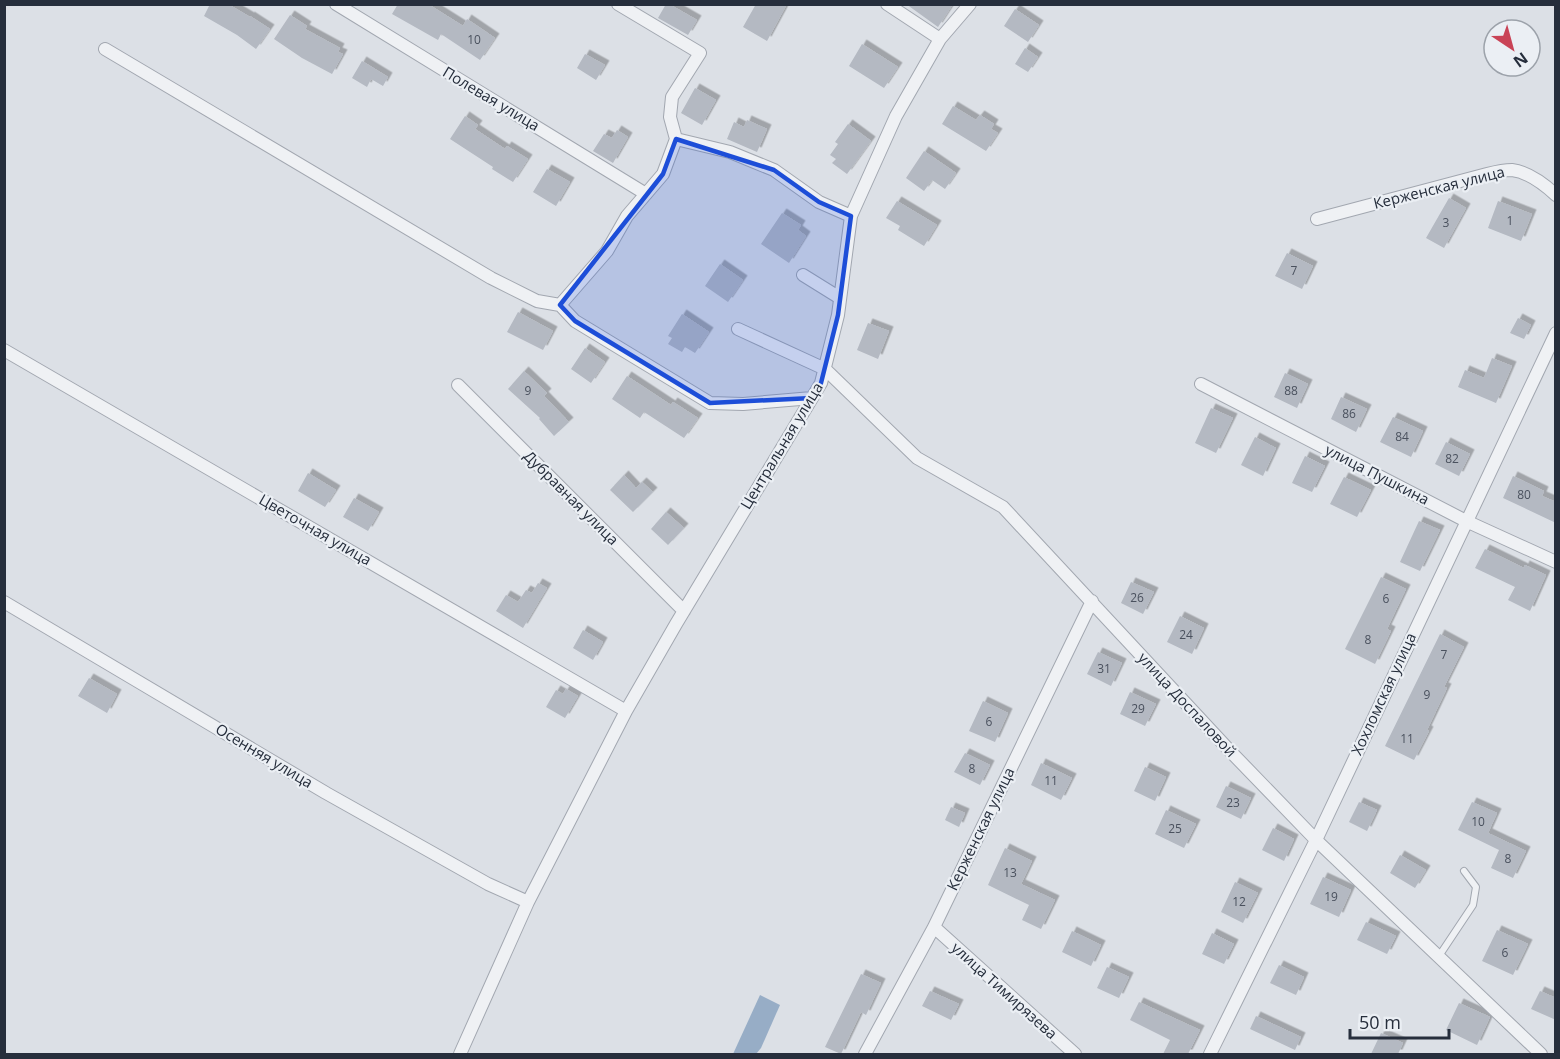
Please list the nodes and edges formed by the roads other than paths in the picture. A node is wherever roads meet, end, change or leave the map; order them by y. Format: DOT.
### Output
graph roads {
  1 [pos="336,4"];
  2 [pos="618,4"];
  3 [pos="887,4"];
  4 [pos="970,4"];
  5 [pos="940,39"];
  6 [pos="105,49"];
  7 [pos="676,139"];
  8 [pos="646,194"];
  9 [pos="1556,195"];
  10 [pos="850,216"];
  11 [pos="1317,219"];
  12 [pos="803,275"];
  13 [pos="840,298"];
  14 [pos="560,305"];
  15 [pos="738,329"];
  16 [pos="1556,333"];
  17 [pos="4,350"];
  18 [pos="825,369"];
  19 [pos="1202,384"];
  20 [pos="458,385"];
  21 [pos="812,398"];
  22 [pos="1466,521"];
  23 [pos="1556,562"];
  24 [pos="1092,601"];
  25 [pos="4,602"];
  26 [pos="684,611"];
  27 [pos="626,711"];
  28 [pos="1316,840"];
  29 [pos="1464,871"];
  30 [pos="528,902"];
  31 [pos="934,927"];
  32 [pos="1438,957"];
  33 [pos="460,1054"];
  34 [pos="865,1054"];
  35 [pos="1075,1054"];
  36 [pos="1210,1054"];
  37 [pos="1542,1054"];
  1 -- 8 [label="street, Полевая улица"];
  2 -- 7 [label="street"];
  3 -- 5 [label="street"];
  4 -- 5 [label="street, Центральная улица"];
  5 -- 10 [label="street, Центральная улица"];
  6 -- 14 [label="street"];
  7 -- 8 [label="street"];
  7 -- 10 [label="street"];
  8 -- 14 [label="street"];
  9 -- 11 [label="street, Керженская улица"];
  10 -- 13 [label="street, Центральная улица"];
  12 -- 13 [label="street"];
  13 -- 18 [label="street, Центральная улица"];
  14 -- 21 [label="street"];
  15 -- 18 [label="street, улица Доспаловой"];
  16 -- 22 [label="street, Хохломская улица"];
  17 -- 27 [label="street, Цветочная улица"];
  18 -- 21 [label="street, Центральная улица"];
  18 -- 24 [label="street, улица Доспаловой"];
  19 -- 22 [label="street, улица Пушкина"];
  20 -- 26 [label="street, Дубравная улица"];
  21 -- 26 [label="street, Центральная улица"];
  22 -- 23 [label="street, улица Пушкина"];
  22 -- 28 [label="street, Хохломская улица"];
  24 -- 28 [label="street, улица Доспаловой"];
  24 -- 31 [label="street, Керженская улица"];
  25 -- 30 [label="street, Осенняя улица"];
  26 -- 27 [label="street, Центральная улица"];
  27 -- 30 [label="street, Центральная улица"];
  28 -- 32 [label="street, улица Доспаловой"];
  28 -- 36 [label="street, Хохломская улица"];
  29 -- 32 [label="lane"];
  30 -- 33 [label="street, Центральная улица"];
  31 -- 34 [label="street, Керженская улица"];
  31 -- 35 [label="street, улица Тимирязева"];
  32 -- 37 [label="street, улица Доспаловой"];
}
